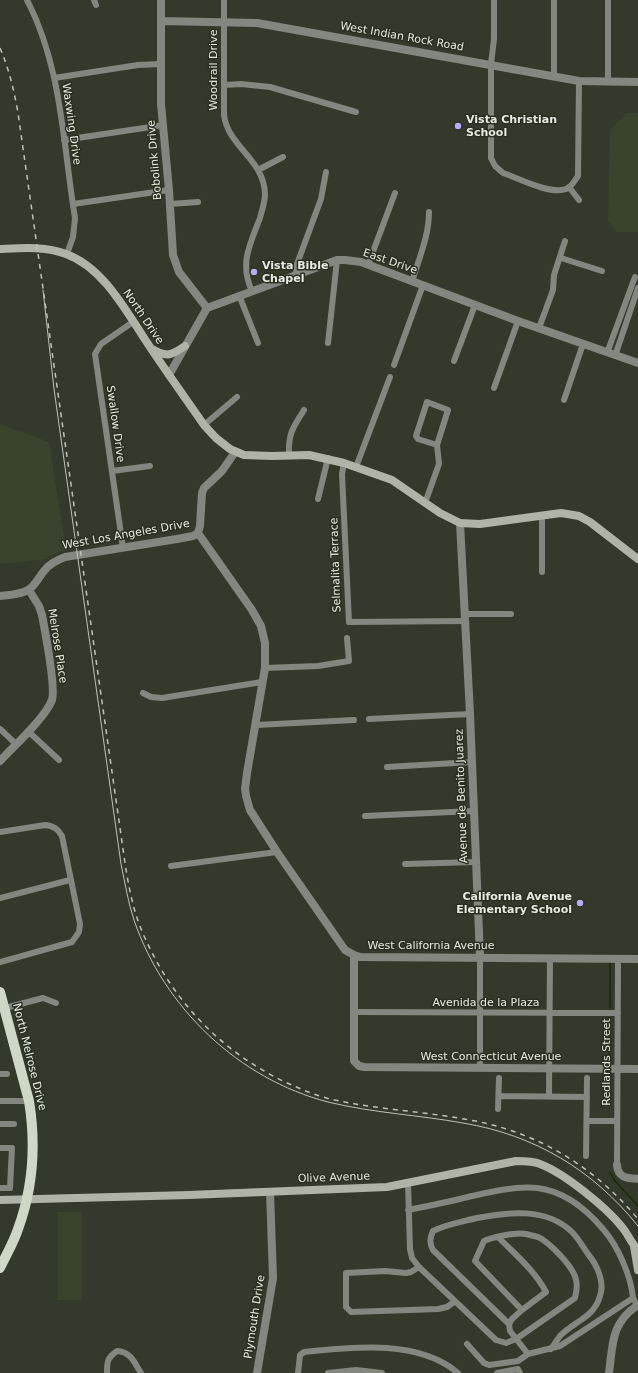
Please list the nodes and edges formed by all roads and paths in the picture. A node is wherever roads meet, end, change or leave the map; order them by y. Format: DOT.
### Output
graph roads {
  1 [pos="27,0"];
  2 [pos="161,0"];
  3 [pos="224,0"];
  4 [pos="494,0"];
  5 [pos="554,0"];
  6 [pos="608,0"];
  7 [pos="161,21"];
  8 [pos="224,22"];
  9 [pos="161,64"];
  10 [pos="491,64"];
  11 [pos="554,76"];
  12 [pos="54,78"];
  13 [pos="579,80"];
  14 [pos="608,82"];
  15 [pos="638,82"];
  16 [pos="224,85"];
  17 [pos="356,112"];
  18 [pos="164,125"];
  19 [pos="64,140"];
  20 [pos="283,157"];
  21 [pos="258,170"];
  22 [pos="326,172"];
  23 [pos="569,187"];
  24 [pos="169,190"];
  25 [pos="395,193"];
  26 [pos="579,200"];
  27 [pos="198,202"];
  28 [pos="73,204"];
  29 [pos="170,204"];
  30 [pos="429,212"];
  31 [pos="565,241"];
  32 [pos="0,248"];
  33 [pos="67,254"];
  34 [pos="561,258"];
  35 [pos="337,260"];
  36 [pos="368,265"];
  37 [pos="602,271"];
  38 [pos="297,275"];
  39 [pos="635,278"];
  40 [pos="412,282"];
  41 [pos="423,285"];
  42 [pos="638,288"];
  43 [pos="252,291"];
  44 [pos="239,295"];
  45 [pos="475,305"];
  46 [pos="207,308"];
  47 [pos="518,321"];
  48 [pos="133,322"];
  49 [pos="539,328"];
  50 [pos="258,342"];
  51 [pos="328,343"];
  52 [pos="583,344"];
  53 [pos="185,346"];
  54 [pos="151,348"];
  55 [pos="611,354"];
  56 [pos="454,361"];
  57 [pos="638,363"];
  58 [pos="394,365"];
  59 [pos="169,376"];
  60 [pos="390,377"];
  61 [pos="494,388"];
  62 [pos="237,396"];
  63 [pos="564,400"];
  64 [pos="304,410"];
  65 [pos="204,425"];
  66 [pos="436,444"];
  67 [pos="235,452"];
  68 [pos="289,455"];
  69 [pos="328,458"];
  70 [pos="344,463"];
  71 [pos="150,466"];
  72 [pos="356,467"];
  73 [pos="112,472"];
  74 [pos="318,499"];
  75 [pos="425,503"];
  76 [pos="542,516"];
  77 [pos="460,523"];
  78 [pos="198,533"];
  79 [pos="123,548"];
  80 [pos="638,559"];
  81 [pos="542,572"];
  82 [pos="29,590"];
  83 [pos="0,596"];
  84 [pos="511,614"];
  85 [pos="465,618"];
  86 [pos="347,638"];
  87 [pos="265,668"];
  88 [pos="262,682"];
  89 [pos="143,693"];
  90 [pos="470,714"];
  91 [pos="369,719"];
  92 [pos="354,720"];
  93 [pos="256,725"];
  94 [pos="0,729"];
  95 [pos="28,731"];
  96 [pos="16,744"];
  97 [pos="59,760"];
  98 [pos="0,761"];
  99 [pos="472,762"];
  100 [pos="387,767"];
  101 [pos="474,812"];
  102 [pos="365,816"];
  103 [pos="59,822"];
  104 [pos="55,828"];
  105 [pos="0,832"];
  106 [pos="277,852"];
  107 [pos="476,862"];
  108 [pos="405,864"];
  109 [pos="171,866"];
  110 [pos="70,880"];
  111 [pos="0,898"];
  112 [pos="354,955"];
  113 [pos="480,957"];
  114 [pos="550,958"];
  115 [pos="618,958"];
  116 [pos="638,959"];
  117 [pos="0,962"];
  118 [pos="0,992"];
  119 [pos="56,1003"];
  120 [pos="5,1008"];
  121 [pos="354,1012"];
  122 [pos="480,1012"];
  123 [pos="549,1013"];
  124 [pos="618,1013"];
  125 [pos="480,1068"];
  126 [pos="549,1068"];
  127 [pos="618,1068"];
  128 [pos="638,1068"];
  129 [pos="0,1074"];
  130 [pos="7,1074"];
  131 [pos="499,1078"];
  132 [pos="587,1078"];
  133 [pos="499,1096"];
  134 [pos="549,1096"];
  135 [pos="587,1097"];
  136 [pos="0,1101"];
  137 [pos="29,1101"];
  138 [pos="498,1109"];
  139 [pos="587,1121"];
  140 [pos="617,1121"];
  141 [pos="0,1124"];
  142 [pos="14,1124"];
  143 [pos="0,1148"];
  144 [pos="586,1156"];
  145 [pos="617,1165"];
  146 [pos="638,1178"];
  147 [pos="408,1182"];
  148 [pos="0,1188"];
  149 [pos="270,1192"];
  150 [pos="0,1200"];
  151 [pos="28,1200"];
  152 [pos="408,1210"];
  153 [pos="499,1238"];
  154 [pos="636,1248"];
  155 [pos="637,1266"];
  156 [pos="419,1267"];
  157 [pos="0,1268"];
  158 [pos="454,1302"];
  159 [pos="636,1303"];
  160 [pos="522,1310"];
  161 [pos="509,1324"];
  162 [pos="516,1339"];
  163 [pos="468,1344"];
  164 [pos="551,1348"];
  165 [pos="528,1354"];
  166 [pos="107,1373"];
  167 [pos="141,1373"];
  168 [pos="257,1373"];
  169 [pos="298,1373"];
  170 [pos="328,1373"];
  171 [pos="382,1373"];
  172 [pos="458,1373"];
  173 [pos="497,1373"];
  174 [pos="520,1373"];
  175 [pos="609,1373"];
  1 -- 12 [label="street, Waxwing Drive"];
  2 -- 7 [label="street, Bobolink Drive"];
  3 -- 8 [label="street, Woodrail Drive"];
  4 -- 10 [label="street"];
  5 -- 11 [label="street"];
  6 -- 14 [label="street"];
  7 -- 8 [label="street, West Indian Rock Road"];
  7 -- 9 [label="street, Bobolink Drive"];
  8 -- 10 [label="street, West Indian Rock Road"];
  8 -- 16 [label="street, Woodrail Drive"];
  9 -- 12 [label="street"];
  9 -- 18 [label="street, Bobolink Drive"];
  10 -- 11 [label="street, West Indian Rock Road"];
  10 -- 23 [label="street"];
  11 -- 13 [label="street, West Indian Rock Road"];
  12 -- 19 [label="street, Waxwing Drive"];
  13 -- 14 [label="street, West Indian Rock Road"];
  13 -- 23 [label="street"];
  14 -- 15 [label="street, West Indian Rock Road"];
  16 -- 17 [label="street"];
  16 -- 21 [label="street, Woodrail Drive"];
  18 -- 19 [label="street"];
  18 -- 24 [label="street, Bobolink Drive"];
  19 -- 28 [label="street, Waxwing Drive"];
  20 -- 21 [label="street"];
  21 -- 43 [label="street, Woodrail Drive"];
  22 -- 38 [label="street"];
  23 -- 26 [label="street"];
  24 -- 28 [label="street"];
  24 -- 29 [label="street, Bobolink Drive"];
  25 -- 36 [label="street"];
  27 -- 29 [label="street"];
  28 -- 33 [label="street, Waxwing Drive"];
  29 -- 46 [label="street, Bobolink Drive"];
  30 -- 40 [label="street"];
  31 -- 34 [label="street"];
  32 -- 33 [label="main road, North Drive"];
  33 -- 48 [label="main road, North Drive"];
  34 -- 37 [label="street"];
  34 -- 49 [label="street"];
  35 -- 36 [label="street, East Drive"];
  35 -- 38 [label="street, East Drive"];
  35 -- 51 [label="street"];
  36 -- 40 [label="street, East Drive"];
  38 -- 43 [label="street, East Drive"];
  39 -- 55 [label="street"];
  40 -- 41 [label="street, East Drive"];
  41 -- 45 [label="street, East Drive"];
  41 -- 58 [label="street"];
  42 -- 55 [label="street"];
  43 -- 44 [label="street, East Drive"];
  44 -- 46 [label="street, East Drive"];
  44 -- 50 [label="street"];
  45 -- 47 [label="street, East Drive"];
  45 -- 56 [label="street"];
  46 -- 53 [label="street"];
  47 -- 49 [label="street, East Drive"];
  47 -- 61 [label="street"];
  48 -- 54 [label="main road, North Drive"];
  48 -- 73 [label="street, Swallow Drive"];
  49 -- 52 [label="street, East Drive"];
  52 -- 55 [label="street, East Drive"];
  52 -- 63 [label="street"];
  53 -- 54 [label="main road"];
  53 -- 59 [label="street"];
  54 -- 59 [label="main road, North Drive"];
  55 -- 57 [label="street, East Drive"];
  59 -- 65 [label="main road, North Drive"];
  60 -- 72 [label="street"];
  62 -- 65 [label="street"];
  64 -- 68 [label="street"];
  65 -- 67 [label="main road, North Drive"];
  66 -- 66 [label="street"];
  66 -- 75 [label="street"];
  67 -- 68 [label="main road"];
  67 -- 78 [label="street, West Los Angeles Drive"];
  68 -- 69 [label="main road"];
  69 -- 70 [label="main road"];
  69 -- 74 [label="street"];
  70 -- 72 [label="main road"];
  70 -- 85 [label="street, Selmalita Terrace"];
  71 -- 73 [label="street"];
  72 -- 75 [label="main road"];
  73 -- 79 [label="street, Swallow Drive"];
  75 -- 77 [label="main road"];
  76 -- 77 [label="main road"];
  76 -- 80 [label="main road"];
  76 -- 81 [label="street"];
  77 -- 85 [label="street, Avenue de Benito Juarez"];
  78 -- 79 [label="street, West Los Angeles Drive"];
  78 -- 87 [label="street, West California Avenue"];
  79 -- 82 [label="street, West Los Angeles Drive"];
  82 -- 83 [label="street"];
  82 -- 95 [label="street, Melrose Place"];
  84 -- 85 [label="street"];
  85 -- 90 [label="street, Avenue de Benito Juarez"];
  86 -- 87 [label="street"];
  87 -- 88 [label="street, West California Avenue"];
  88 -- 89 [label="street"];
  88 -- 93 [label="street, West California Avenue"];
  90 -- 91 [label="street"];
  90 -- 99 [label="street, Avenue de Benito Juarez"];
  92 -- 93 [label="street"];
  93 -- 106 [label="street, West California Avenue"];
  94 -- 96 [label="street"];
  95 -- 96 [label="street, Melrose Place"];
  95 -- 97 [label="street"];
  96 -- 98 [label="street, Melrose Place"];
  99 -- 100 [label="street"];
  99 -- 101 [label="street, Avenue de Benito Juarez"];
  101 -- 102 [label="street"];
  101 -- 107 [label="street, Avenue de Benito Juarez"];
  103 -- 104 [label="street"];
  104 -- 105 [label="street"];
  104 -- 110 [label="street"];
  106 -- 109 [label="street"];
  106 -- 112 [label="street, West California Avenue"];
  107 -- 108 [label="street"];
  107 -- 113 [label="street, Avenue de Benito Juarez"];
  110 -- 111 [label="street"];
  110 -- 117 [label="street"];
  112 -- 113 [label="street, West California Avenue"];
  112 -- 121 [label="street"];
  113 -- 114 [label="street, West California Avenue"];
  113 -- 122 [label="street, Avenue de Benito Juarez"];
  114 -- 115 [label="street, West California Avenue"];
  114 -- 123 [label="street"];
  115 -- 116 [label="street, West California Avenue"];
  115 -- 124 [label="street, Redlands Street"];
  118 -- 120 [label="main road, North Melrose Drive"];
  119 -- 120 [label="street"];
  120 -- 137 [label="main road, North Melrose Drive"];
  121 -- 122 [label="street, Avenida de la Plaza"];
  121 -- 125 [label="street, West Connecticut Avenue"];
  122 -- 123 [label="street, Avenida de la Plaza"];
  122 -- 125 [label="street, Avenue de Benito Juarez"];
  123 -- 124 [label="street, Avenida de la Plaza"];
  123 -- 126 [label="street"];
  124 -- 127 [label="street, Redlands Street"];
  125 -- 126 [label="street, West Connecticut Avenue"];
  126 -- 127 [label="street, West Connecticut Avenue"];
  126 -- 134 [label="street"];
  127 -- 128 [label="street, West Connecticut Avenue"];
  127 -- 140 [label="street, Redlands Street"];
  129 -- 130 [label="street"];
  131 -- 133 [label="street"];
  132 -- 135 [label="street"];
  133 -- 134 [label="street"];
  133 -- 138 [label="street"];
  134 -- 135 [label="street"];
  135 -- 139 [label="street"];
  136 -- 137 [label="street"];
  137 -- 151 [label="main road, North Melrose Drive"];
  139 -- 140 [label="street"];
  139 -- 144 [label="street"];
  140 -- 145 [label="street, Redlands Street"];
  141 -- 142 [label="street"];
  143 -- 148 [label="street"];
  145 -- 146 [label="street"];
  147 -- 149 [label="main road, Olive Avenue"];
  147 -- 152 [label="street"];
  147 -- 154 [label="main road, Olive Avenue"];
  149 -- 151 [label="main road, Olive Avenue"];
  149 -- 168 [label="street, Plymouth Drive"];
  150 -- 151 [label="main road, Olive Avenue"];
  151 -- 157 [label="main road, North Melrose Drive"];
  152 -- 156 [label="street"];
  152 -- 159 [label="street"];
  153 -- 160 [label="street"];
  153 -- 160 [label="street"];
  153 -- 162 [label="street"];
  154 -- 155 [label="main road, Olive Avenue"];
  156 -- 158 [label="street"];
  156 -- 158 [label="street"];
  158 -- 162 [label="street"];
  159 -- 164 [label="street"];
  159 -- 175 [label="street"];
  160 -- 161 [label="street"];
  161 -- 162 [label="street"];
  161 -- 164 [label="street"];
  162 -- 165 [label="street"];
  163 -- 165 [label="street"];
  164 -- 165 [label="street"];
  166 -- 167 [label="street"];
  169 -- 172 [label="street"];
  170 -- 171 [label="street"];
  173 -- 174 [label="street"];
}
